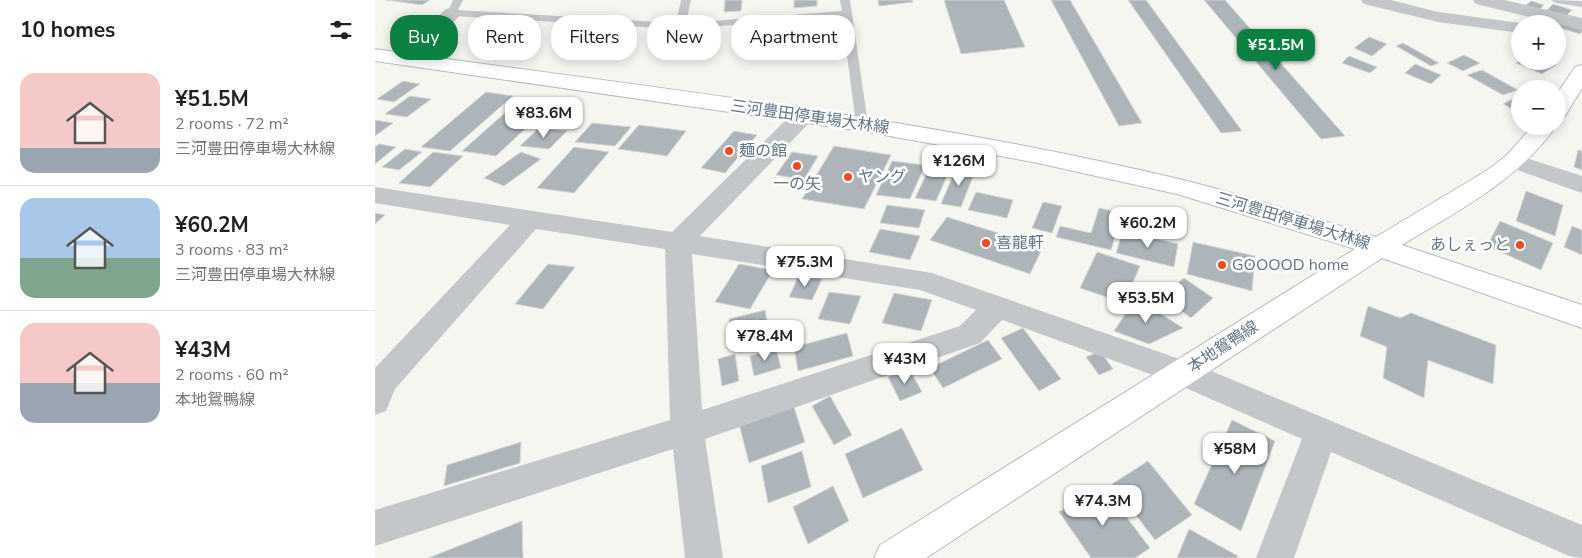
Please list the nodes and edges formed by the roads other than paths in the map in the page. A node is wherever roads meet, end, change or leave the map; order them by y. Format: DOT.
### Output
graph roads {
  1 [pos="686,0"];
  2 [pos="845,0"];
  3 [pos="1370,0"];
  4 [pos="1482,0"];
  5 [pos="1556,0"];
  6 [pos="1582,4"];
  7 [pos="455,6"];
  8 [pos="846,14"];
  9 [pos="683,15"];
  10 [pos="647,23"];
  11 [pos="721,23"];
  12 [pos="1582,24"];
  13 [pos="1511,26"];
  14 [pos="1566,36"];
  15 [pos="1582,40"];
  16 [pos="375,55"];
  17 [pos="390,58"];
  18 [pos="398,60"];
  19 [pos="406,60"];
  20 [pos="1582,71"];
  21 [pos="375,76"];
  22 [pos="1566,97"];
  23 [pos="804,116"];
  24 [pos="863,124"];
  25 [pos="1537,135"];
  26 [pos="1514,161"];
  27 [pos="1582,185"];
  28 [pos="375,195"];
  29 [pos="531,218"];
  30 [pos="678,242"];
  31 [pos="1379,247"];
  32 [pos="997,307"];
  33 [pos="1582,317"];
  34 [pos="1183,373"];
  35 [pos="377,388"];
  36 [pos="687,430"];
  37 [pos="1322,431"];
  38 [pos="375,528"];
  39 [pos="1582,543"];
  40 [pos="704,558"];
  41 [pos="893,558"];
  42 [pos="1275,558"];
  1 -- 9 [label="lane"];
  2 -- 8 [label="lane"];
  3 -- 13 [label="street"];
  4 -- 12 [label="street"];
  5 -- 6 [label="lane"];
  7 -- 10 [label="lane"];
  8 -- 11 [label="lane"];
  8 -- 24 [label="lane"];
  14 -- 15 [label="street"];
  16 -- 17 [label="main road, 三河豊田停車場大林線"];
  18 -- 21 [label="main road"];
  19 -- 23 [label="main road, 三河豊田停車場大林線"];
  20 -- 22 [label="main road"];
  23 -- 24 [label="main road, 三河豊田停車場大林線"];
  23 -- 30 [label="street"];
  24 -- 31 [label="main road, 三河豊田停車場大林線"];
  25 -- 26 [label="main road, 本地鴛鴨線"];
  26 -- 27 [label="street"];
  26 -- 31 [label="main road, 本地鴛鴨線"];
  28 -- 29 [label="street"];
  29 -- 30 [label="street"];
  29 -- 35 [label="street"];
  30 -- 32 [label="street"];
  30 -- 36 [label="street"];
  31 -- 33 [label="main road, 三河豊田停車場大林線"];
  31 -- 34 [label="main road, 本地鴛鴨線"];
  32 -- 34 [label="street"];
  32 -- 36 [label="street"];
  34 -- 37 [label="street"];
  34 -- 41 [label="main road, 本地鴛鴨線"];
  36 -- 38 [label="street"];
  36 -- 40 [label="street"];
  37 -- 39 [label="street"];
  37 -- 42 [label="street"];
}
